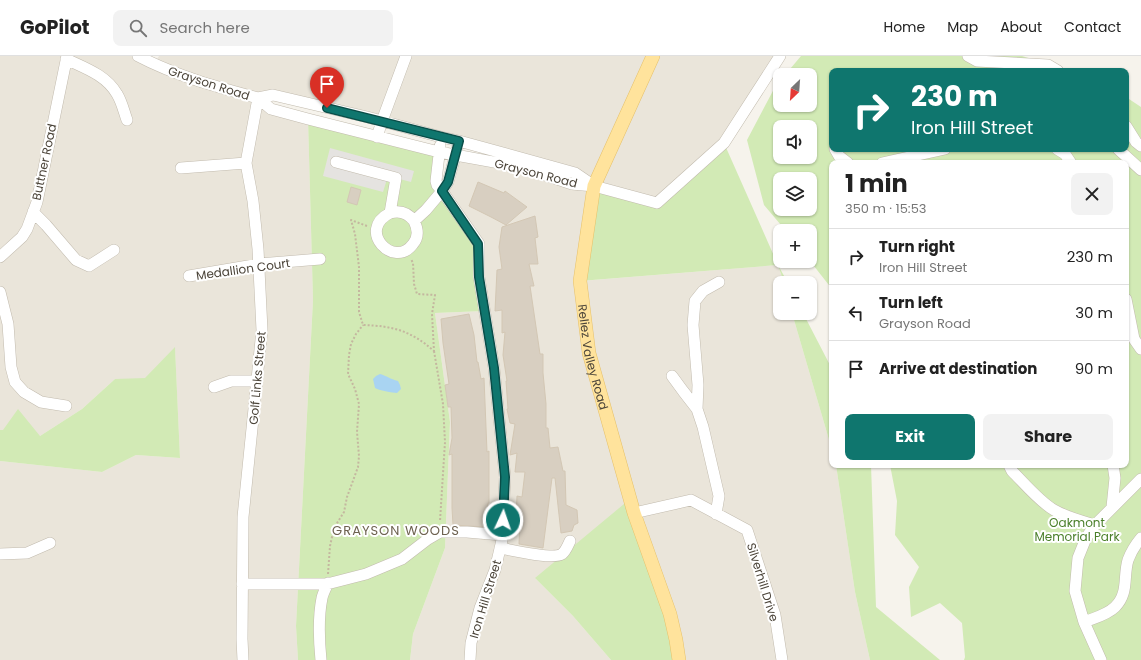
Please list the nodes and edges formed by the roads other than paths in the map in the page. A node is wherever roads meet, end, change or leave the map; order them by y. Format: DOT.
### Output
graph roads {
  1 [pos="138,56"];
  2 [pos="406,56"];
  3 [pos="653,56"];
  4 [pos="780,56"];
  5 [pos="968,56"];
  6 [pos="66,57"];
  7 [pos="1052,68"];
  8 [pos="258,98"];
  9 [pos="127,120"];
  10 [pos="382,122"];
  11 [pos="1129,131"];
  12 [pos="377,137"];
  13 [pos="441,137"];
  14 [pos="459,141"];
  15 [pos="1141,146"];
  16 [pos="439,152"];
  17 [pos="837,152"];
  18 [pos="932,152"];
  19 [pos="1121,152"];
  20 [pos="456,156"];
  21 [pos="844,160"];
  22 [pos="896,160"];
  23 [pos="336,162"];
  24 [pos="246,163"];
  25 [pos="181,168"];
  26 [pos="1141,170"];
  27 [pos="594,186"];
  28 [pos="442,191"];
  29 [pos="33,212"];
  30 [pos="390,213"];
  31 [pos="414,221"];
  32 [pos="114,250"];
  33 [pos="0,256"];
  34 [pos="320,260"];
  35 [pos="259,264"];
  36 [pos="190,276"];
  37 [pos="719,282"];
  38 [pos="0,292"];
  39 [pos="1129,314"];
  40 [pos="1141,350"];
  41 [pos="672,376"];
  42 [pos="257,381"];
  43 [pos="214,387"];
  44 [pos="66,406"];
  45 [pos="698,409"];
  46 [pos="1010,468"];
  47 [pos="1113,468"];
  48 [pos="1141,479"];
  49 [pos="1112,508"];
  50 [pos="634,513"];
  51 [pos="716,514"];
  52 [pos="1095,525"];
  53 [pos="502,535"];
  54 [pos="1141,538"];
  55 [pos="570,541"];
  56 [pos="50,543"];
  57 [pos="500,548"];
  58 [pos="0,554"];
  59 [pos="328,583"];
  60 [pos="242,584"];
  61 [pos="1084,622"];
  62 [pos="243,660"];
  63 [pos="321,660"];
  64 [pos="470,660"];
  65 [pos="679,660"];
  66 [pos="782,660"];
  67 [pos="1101,660"];
  1 -- 8 [label="street, Grayson Road"];
  2 -- 10 [label="street"];
  3 -- 27 [label="main road, Reliez Valley Road"];
  4 -- 27 [label="street"];
  5 -- 7 [label="street"];
  6 -- 9 [label="street"];
  6 -- 29 [label="street, Buttner Road"];
  8 -- 10 [label="street, Grayson Road"];
  8 -- 12 [label="street, Grayson Road"];
  8 -- 24 [label="street, Golf Links Street"];
  10 -- 12 [label="street"];
  10 -- 13 [label="street, Grayson Road"];
  11 -- 15 [label="street"];
  12 -- 16 [label="street, Grayson Road"];
  13 -- 14 [label="street, Grayson Road"];
  13 -- 16 [label="street, Iron Hill Street"];
  14 -- 20 [label="street"];
  14 -- 27 [label="street, Grayson Road"];
  16 -- 20 [label="street, Grayson Road"];
  16 -- 28 [label="street, Iron Hill Street"];
  17 -- 21 [label="street"];
  18 -- 22 [label="street"];
  19 -- 26 [label="street"];
  20 -- 27 [label="street, Grayson Road"];
  20 -- 28 [label="street"];
  23 -- 30 [label="street"];
  24 -- 25 [label="street"];
  24 -- 35 [label="street, Golf Links Street"];
  27 -- 50 [label="main road, Reliez Valley Road"];
  28 -- 31 [label="street"];
  28 -- 53 [label="street, Iron Hill Street"];
  29 -- 32 [label="street"];
  29 -- 33 [label="street, Buttner Road"];
  30 -- 31 [label="street"];
  30 -- 31 [label="street"];
  34 -- 35 [label="street, Medallion Court"];
  35 -- 36 [label="street, Medallion Court"];
  35 -- 42 [label="street, Golf Links Street"];
  37 -- 45 [label="street"];
  38 -- 44 [label="street"];
  39 -- 40 [label="street"];
  41 -- 45 [label="street"];
  42 -- 43 [label="street"];
  42 -- 60 [label="street, Golf Links Street"];
  45 -- 51 [label="street"];
  46 -- 52 [label="street"];
  47 -- 49 [label="street"];
  48 -- 49 [label="street"];
  49 -- 52 [label="street"];
  50 -- 51 [label="street, Silverhill Drive"];
  50 -- 65 [label="main road, Reliez Valley Road"];
  51 -- 66 [label="street, Silverhill Drive"];
  52 -- 61 [label="street"];
  53 -- 57 [label="street, Iron Hill Street"];
  53 -- 59 [label="street"];
  54 -- 61 [label="street"];
  55 -- 57 [label="street"];
  56 -- 58 [label="street"];
  57 -- 64 [label="street, Iron Hill Street"];
  59 -- 60 [label="street"];
  59 -- 63 [label="street"];
  60 -- 62 [label="street, Golf Links Street"];
  61 -- 67 [label="street"];
}
